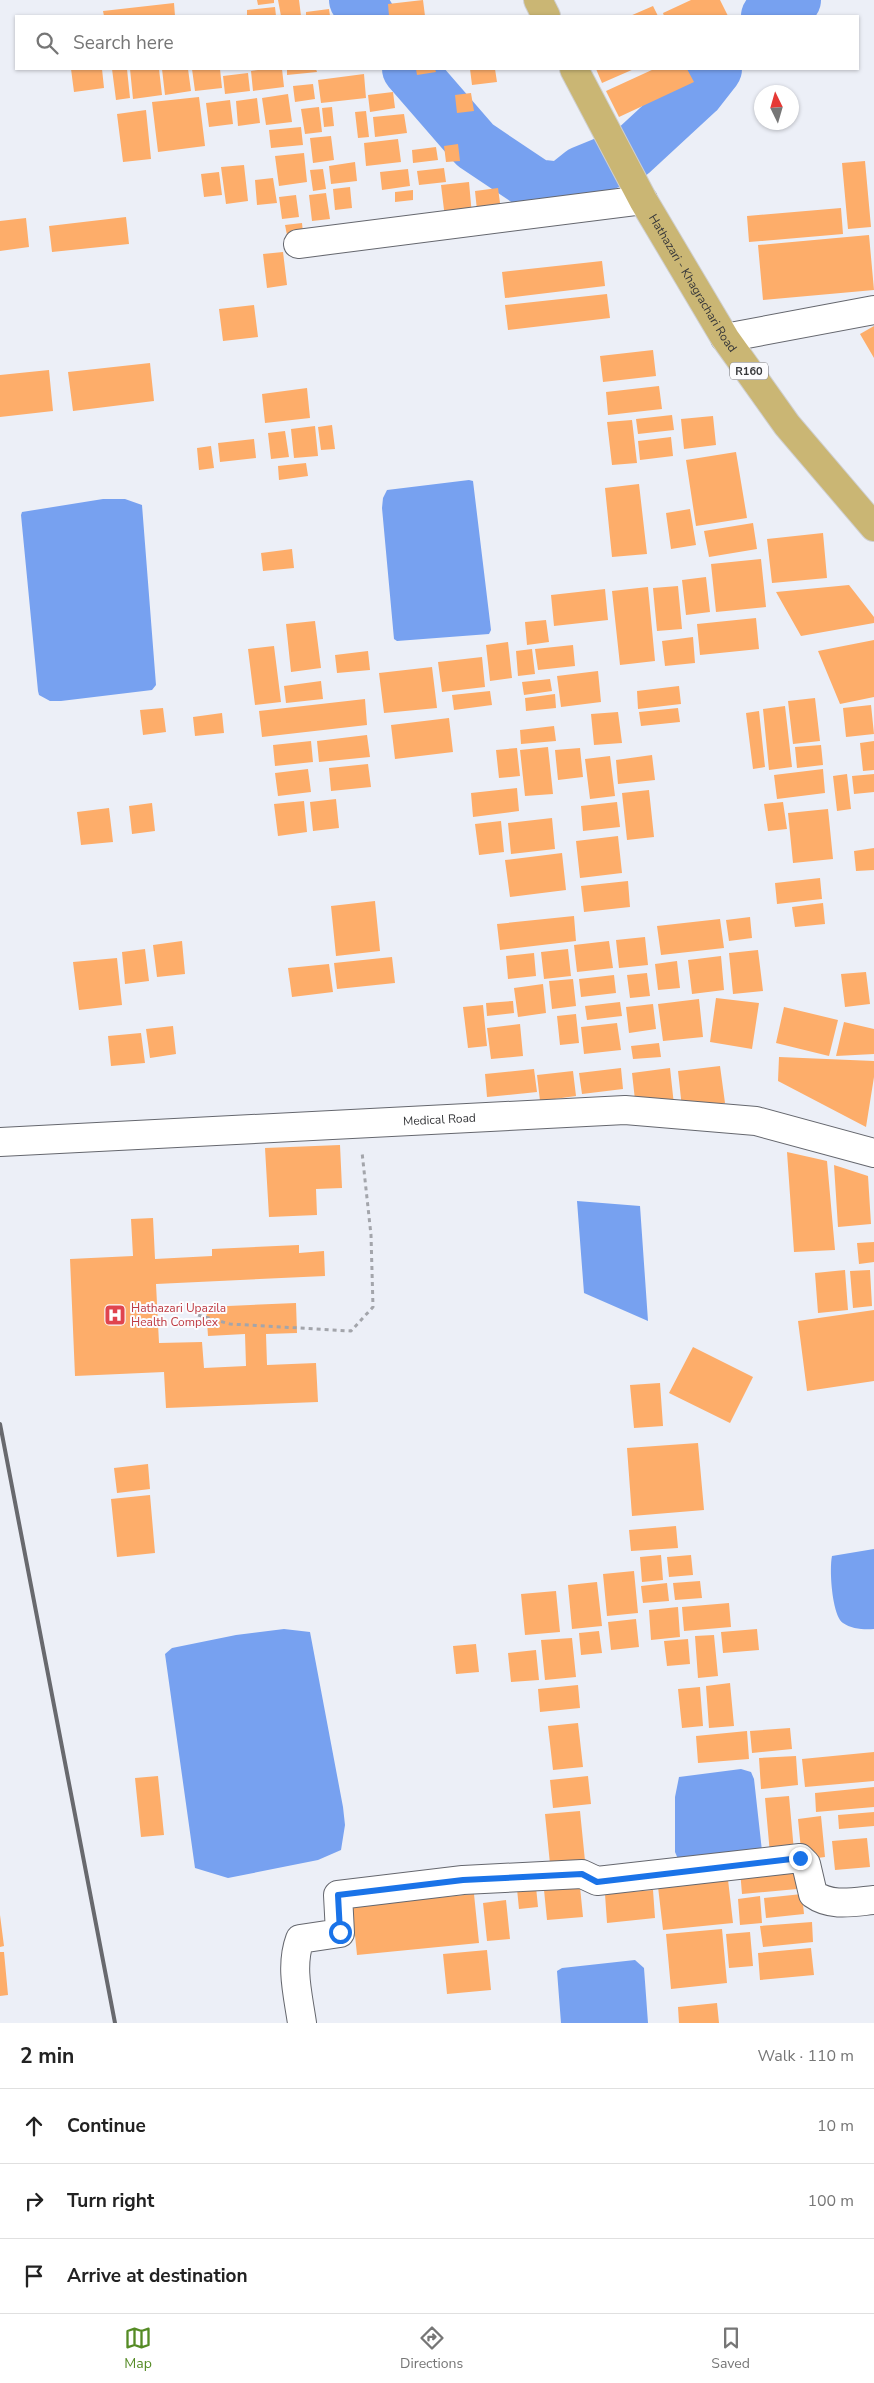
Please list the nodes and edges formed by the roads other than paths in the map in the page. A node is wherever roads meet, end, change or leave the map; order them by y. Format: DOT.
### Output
graph roads {
  1 [pos="538,0"];
  2 [pos="546,15"];
  3 [pos="575,70"];
  4 [pos="639,190"];
  5 [pos="298,244"];
  6 [pos="874,310"];
  7 [pos="725,338"];
  8 [pos="874,527"];
  9 [pos="0,1142"];
  10 [pos="874,1153"];
  11 [pos="874,1900"];
  12 [pos="302,2023"];
  1 -- 2 [label="main road"];
  3 -- 4 [label="main road, Hathazari - Khagrachari Road / R160"];
  4 -- 5 [label="street"];
  4 -- 7 [label="main road, Hathazari - Khagrachari Road / R160"];
  6 -- 7 [label="street"];
  7 -- 8 [label="main road, Hathazari - Khagrachari Road / R160"];
  9 -- 10 [label="street, Medical Road"];
  11 -- 12 [label="street"];
}
